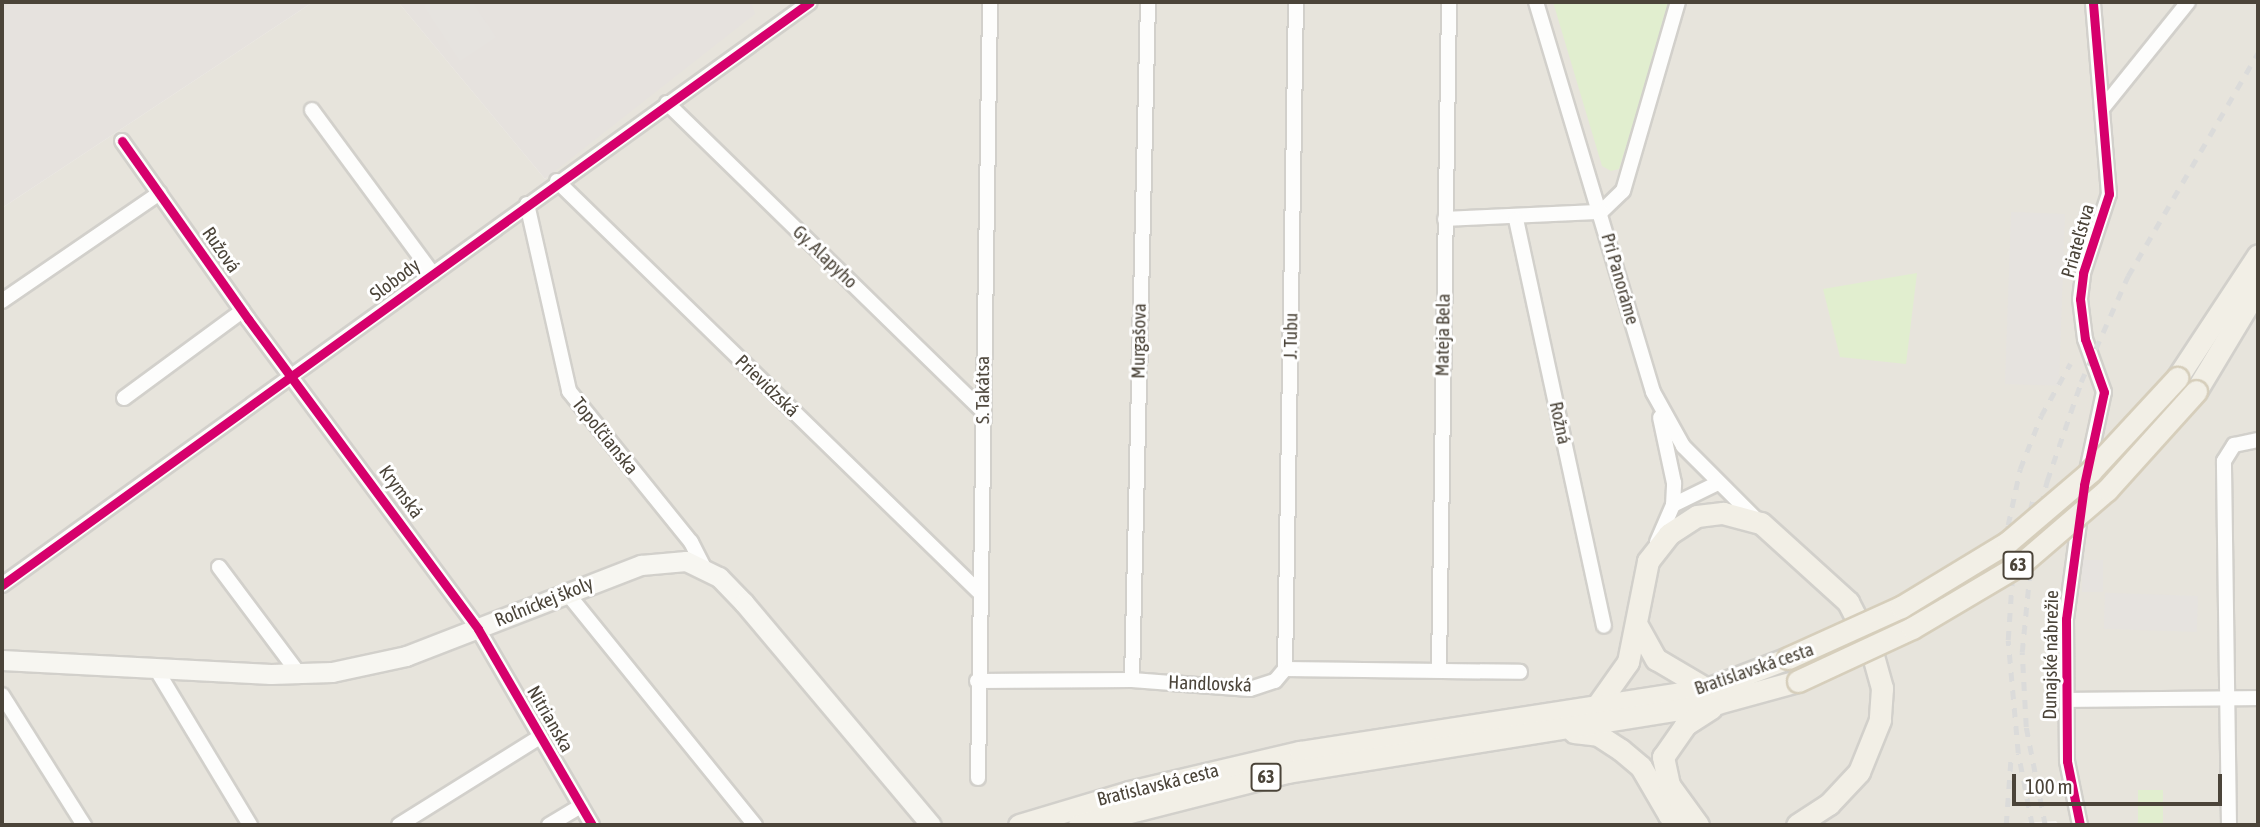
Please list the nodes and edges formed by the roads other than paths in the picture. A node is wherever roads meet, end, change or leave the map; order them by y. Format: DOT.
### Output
graph roads {
  1 [pos="810,2"];
  2 [pos="990,2"];
  3 [pos="1148,2"];
  4 [pos="1296,2"];
  5 [pos="1449,2"];
  6 [pos="1536,2"];
  7 [pos="1678,2"];
  8 [pos="2093,2"];
  9 [pos="2188,2"];
  10 [pos="667,103"];
  11 [pos="2102,109"];
  12 [pos="312,110"];
  13 [pos="122,141"];
  14 [pos="557,181"];
  15 [pos="160,193"];
  16 [pos="527,204"];
  17 [pos="1601,212"];
  18 [pos="1445,219"];
  19 [pos="1516,219"];
  20 [pos="2258,255"];
  21 [pos="433,274"];
  22 [pos="2258,288"];
  23 [pos="2,301"];
  24 [pos="242,311"];
  25 [pos="292,378"];
  26 [pos="1653,392"];
  27 [pos="124,398"];
  28 [pos="982,410"];
  29 [pos="2258,440"];
  30 [pos="1718,483"];
  31 [pos="2084,485"];
  32 [pos="1673,505"];
  33 [pos="1697,516"];
  34 [pos="1761,523"];
  35 [pos="1648,561"];
  36 [pos="219,567"];
  37 [pos="705,567"];
  38 [pos="2,585"];
  39 [pos="978,591"];
  40 [pos="567,593"];
  41 [pos="1604,626"];
  42 [pos="1638,627"];
  43 [pos="478,629"];
  44 [pos="2,660"];
  45 [pos="156,669"];
  46 [pos="1285,669"];
  47 [pos="1438,669"];
  48 [pos="1520,672"];
  49 [pos="299,674"];
  50 [pos="1132,680"];
  51 [pos="977,681"];
  52 [pos="2,695"];
  53 [pos="1712,696"];
  54 [pos="2226,698"];
  55 [pos="2258,698"];
  56 [pos="2068,700"];
  57 [pos="1596,707"];
  58 [pos="1558,730"];
  59 [pos="540,737"];
  60 [pos="978,778"];
  61 [pos="581,806"];
  62 [pos="84,825"];
  63 [pos="250,825"];
  64 [pos="398,825"];
  65 [pos="549,825"];
  66 [pos="592,825"];
  67 [pos="755,825"];
  68 [pos="931,825"];
  69 [pos="1019,825"];
  70 [pos="1079,825"];
  71 [pos="1697,825"];
  72 [pos="1797,825"];
  73 [pos="2080,825"];
  74 [pos="2229,825"];
  1 -- 10 [label="street, Slobody"];
  2 -- 28 [label="street, S. Takátsa"];
  3 -- 50 [label="street, Murgašova"];
  4 -- 46 [label="street, J. Tubu"];
  5 -- 18 [label="street, Mateja Bela"];
  6 -- 17 [label="street, Pri Panoráme"];
  7 -- 17 [label="street"];
  8 -- 11 [label="street, Priateľstva"];
  9 -- 11 [label="street"];
  10 -- 14 [label="street, Slobody"];
  10 -- 28 [label="street, Gy. Alapyho"];
  11 -- 31 [label="street, Priateľstva"];
  12 -- 21 [label="street"];
  13 -- 15 [label="street, Ružová"];
  14 -- 16 [label="street, Slobody"];
  14 -- 39 [label="street, Prievidzská"];
  15 -- 23 [label="street"];
  15 -- 24 [label="street, Ružová"];
  16 -- 21 [label="street, Slobody"];
  16 -- 37 [label="street, Topoľčianska"];
  17 -- 19 [label="street"];
  17 -- 26 [label="street, Pri Panoráme"];
  18 -- 19 [label="street"];
  18 -- 47 [label="street, Mateja Bela"];
  19 -- 41 [label="street, Rožná"];
  20 -- 53 [label="main road, Bratislavská cesta / 63, bridge"];
  21 -- 25 [label="street, Slobody"];
  22 -- 53 [label="main road, Bratislavská cesta / 63, bridge"];
  24 -- 25 [label="street, Ružová"];
  24 -- 27 [label="street"];
  25 -- 38 [label="street, Slobody"];
  25 -- 43 [label="street, Krymská"];
  26 -- 30 [label="street, Pri Panoráme"];
  26 -- 32 [label="street"];
  28 -- 39 [label="street, S. Takátsa"];
  29 -- 54 [label="street"];
  30 -- 32 [label="street"];
  30 -- 33 [label="street"];
  30 -- 34 [label="street, Pri Panoráme"];
  31 -- 56 [label="street, Dunajské nábrežie"];
  32 -- 35 [label="street"];
  33 -- 34 [label="main road"];
  33 -- 35 [label="main road"];
  34 -- 72 [label="main road"];
  35 -- 42 [label="main road"];
  36 -- 49 [label="street"];
  37 -- 40 [label="main road, Roľníckej školy"];
  37 -- 68 [label="main road"];
  39 -- 51 [label="street, S. Takátsa"];
  40 -- 43 [label="main road, Roľníckej školy"];
  40 -- 67 [label="street"];
  42 -- 53 [label="main road"];
  42 -- 57 [label="main road"];
  43 -- 49 [label="main road, Roľníckej školy"];
  43 -- 59 [label="street, Nitrianska"];
  44 -- 45 [label="main road, Roľníckej školy"];
  45 -- 49 [label="main road, Roľníckej školy"];
  45 -- 63 [label="street"];
  46 -- 47 [label="street"];
  46 -- 50 [label="street, Handlovská"];
  47 -- 48 [label="street"];
  50 -- 51 [label="street, Handlovská"];
  51 -- 60 [label="street, S. Takátsa"];
  52 -- 62 [label="street"];
  53 -- 57 [label="main road, Bratislavská cesta / 63"];
  53 -- 58 [label="main road, Bratislavská cesta / 63"];
  53 -- 71 [label="main road"];
  54 -- 55 [label="street"];
  54 -- 56 [label="street"];
  54 -- 74 [label="street"];
  56 -- 73 [label="street, Dunajské nábrežie"];
  57 -- 69 [label="main road, Bratislavská cesta / 63"];
  58 -- 70 [label="main road, Bratislavská cesta / 63"];
  58 -- 71 [label="main road"];
  59 -- 61 [label="street, Nitrianska"];
  59 -- 64 [label="street"];
  61 -- 65 [label="street"];
  61 -- 66 [label="street, Nitrianska"];
}
